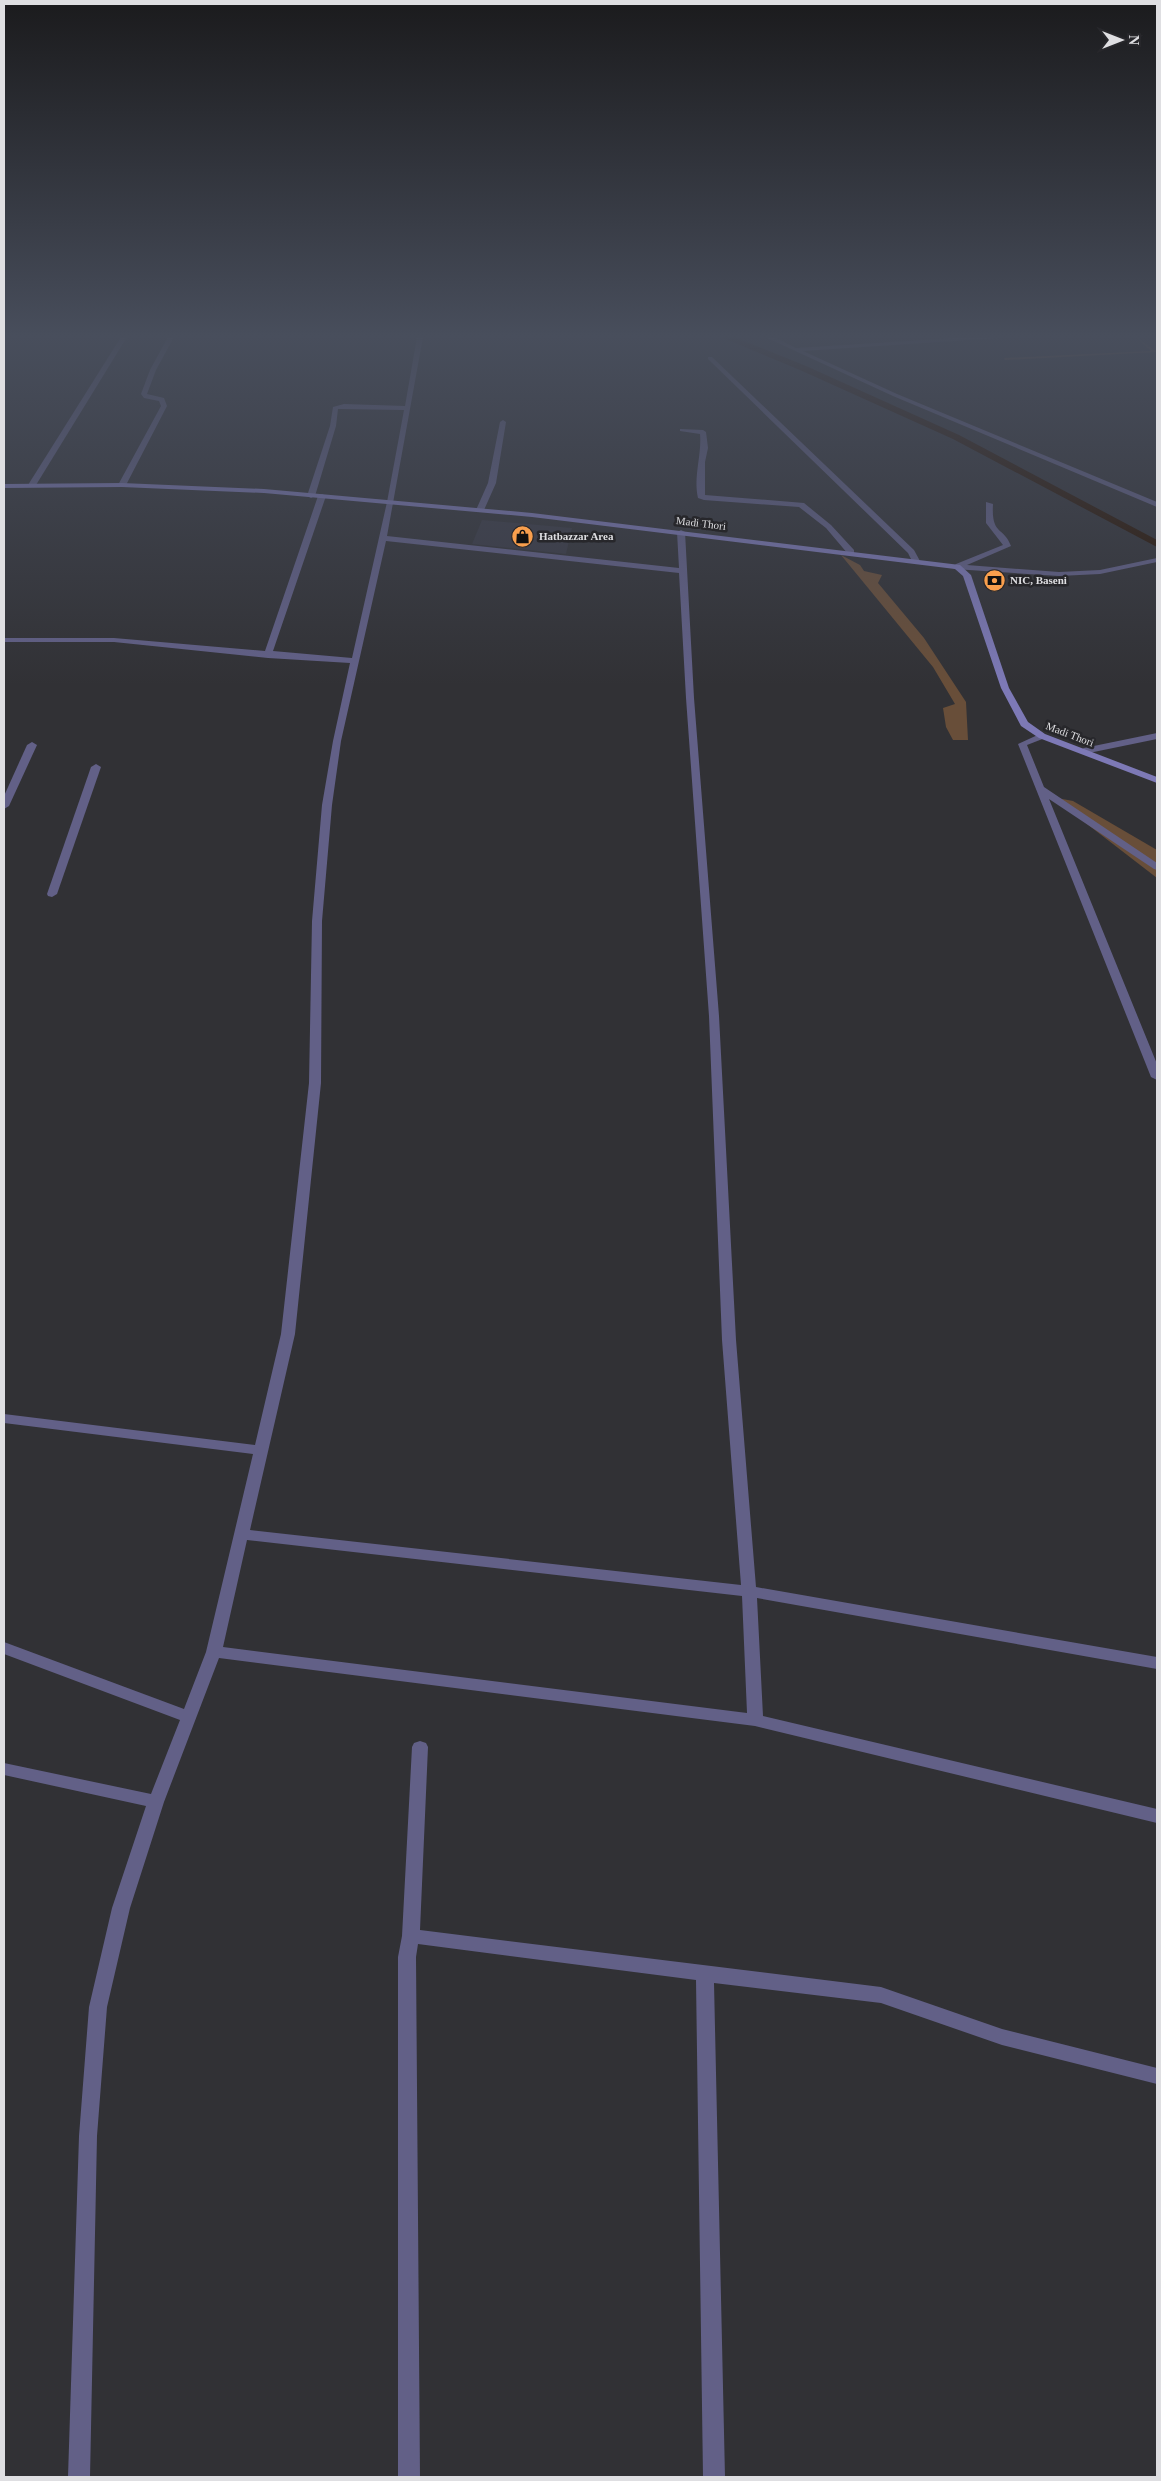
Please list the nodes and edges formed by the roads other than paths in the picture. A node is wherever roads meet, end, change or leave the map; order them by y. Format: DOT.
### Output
graph roads {
  1 [pos="52,453"];
  2 [pos="139,453"];
  3 [pos="324,453"];
  4 [pos="400,453"];
  5 [pos="497,453"];
  6 [pos="704,453"];
  7 [pos="808,453"];
  8 [pos="1034,453"];
  9 [pos="122,484"];
  10 [pos="32,485"];
  11 [pos="4,486"];
  12 [pos="311,496"];
  13 [pos="322,496"];
  14 [pos="391,502"];
  15 [pos="989,504"];
  16 [pos="1157,504"];
  17 [pos="480,510"];
  18 [pos="681,532"];
  19 [pos="382,538"];
  20 [pos="851,552"];
  21 [pos="1157,560"];
  22 [pos="916,561"];
  23 [pos="957,567"];
  24 [pos="682,571"];
  25 [pos="4,640"];
  26 [pos="268,655"];
  27 [pos="355,661"];
  28 [pos="1042,736"];
  29 [pos="1157,736"];
  30 [pos="32,745"];
  31 [pos="1084,751"];
  32 [pos="96,766"];
  33 [pos="1157,780"];
  34 [pos="1039,788"];
  35 [pos="4,806"];
  36 [pos="1157,867"];
  37 [pos="52,894"];
  38 [pos="1157,1077"];
  39 [pos="4,1418"];
  40 [pos="260,1450"];
  41 [pos="241,1534"];
  42 [pos="749,1591"];
  43 [pos="4,1648"];
  44 [pos="214,1652"];
  45 [pos="1157,1663"];
  46 [pos="190,1717"];
  47 [pos="755,1720"];
  48 [pos="420,1747"];
  49 [pos="4,1769"];
  50 [pos="156,1802"];
  51 [pos="1157,1816"];
  52 [pos="411,1936"];
  53 [pos="705,1974"];
  54 [pos="1157,2076"];
  55 [pos="79,2477"];
  56 [pos="409,2477"];
  57 [pos="714,2477"];
  1 -- 10 [label="street"];
  2 -- 9 [label="street"];
  3 -- 12 [label="street"];
  4 -- 14 [label="street"];
  5 -- 17 [label="street"];
  6 -- 20 [label="street"];
  7 -- 22 [label="street"];
  8 -- 16 [label="street"];
  9 -- 10 [label="main road, Madi Thori"];
  9 -- 12 [label="main road, Madi Thori"];
  10 -- 11 [label="main road, Madi Thori"];
  12 -- 13 [label="main road, Madi Thori"];
  13 -- 14 [label="main road, Madi Thori"];
  13 -- 26 [label="street"];
  14 -- 17 [label="main road, Madi Thori"];
  14 -- 19 [label="street"];
  15 -- 23 [label="street"];
  17 -- 18 [label="main road, Madi Thori"];
  18 -- 20 [label="main road, Madi Thori"];
  18 -- 24 [label="street"];
  19 -- 24 [label="street"];
  19 -- 27 [label="street"];
  20 -- 22 [label="main road, Madi Thori"];
  21 -- 23 [label="street"];
  22 -- 23 [label="main road, Madi Thori"];
  23 -- 28 [label="main road, Madi Thori"];
  24 -- 42 [label="street"];
  25 -- 26 [label="street"];
  26 -- 27 [label="street"];
  27 -- 40 [label="street"];
  28 -- 31 [label="main road, Madi Thori"];
  28 -- 34 [label="street"];
  29 -- 31 [label="street"];
  30 -- 35 [label="street"];
  31 -- 33 [label="main road, Madi Thori"];
  32 -- 37 [label="street"];
  34 -- 36 [label="street"];
  34 -- 38 [label="street"];
  39 -- 40 [label="street"];
  40 -- 41 [label="street"];
  41 -- 42 [label="street"];
  41 -- 44 [label="street"];
  42 -- 45 [label="street"];
  42 -- 47 [label="street"];
  43 -- 46 [label="street"];
  44 -- 46 [label="street"];
  44 -- 47 [label="street"];
  46 -- 50 [label="street"];
  47 -- 51 [label="street"];
  48 -- 52 [label="street"];
  49 -- 50 [label="street"];
  50 -- 55 [label="street"];
  52 -- 53 [label="street"];
  52 -- 56 [label="street"];
  53 -- 54 [label="street"];
  53 -- 57 [label="street"];
}
